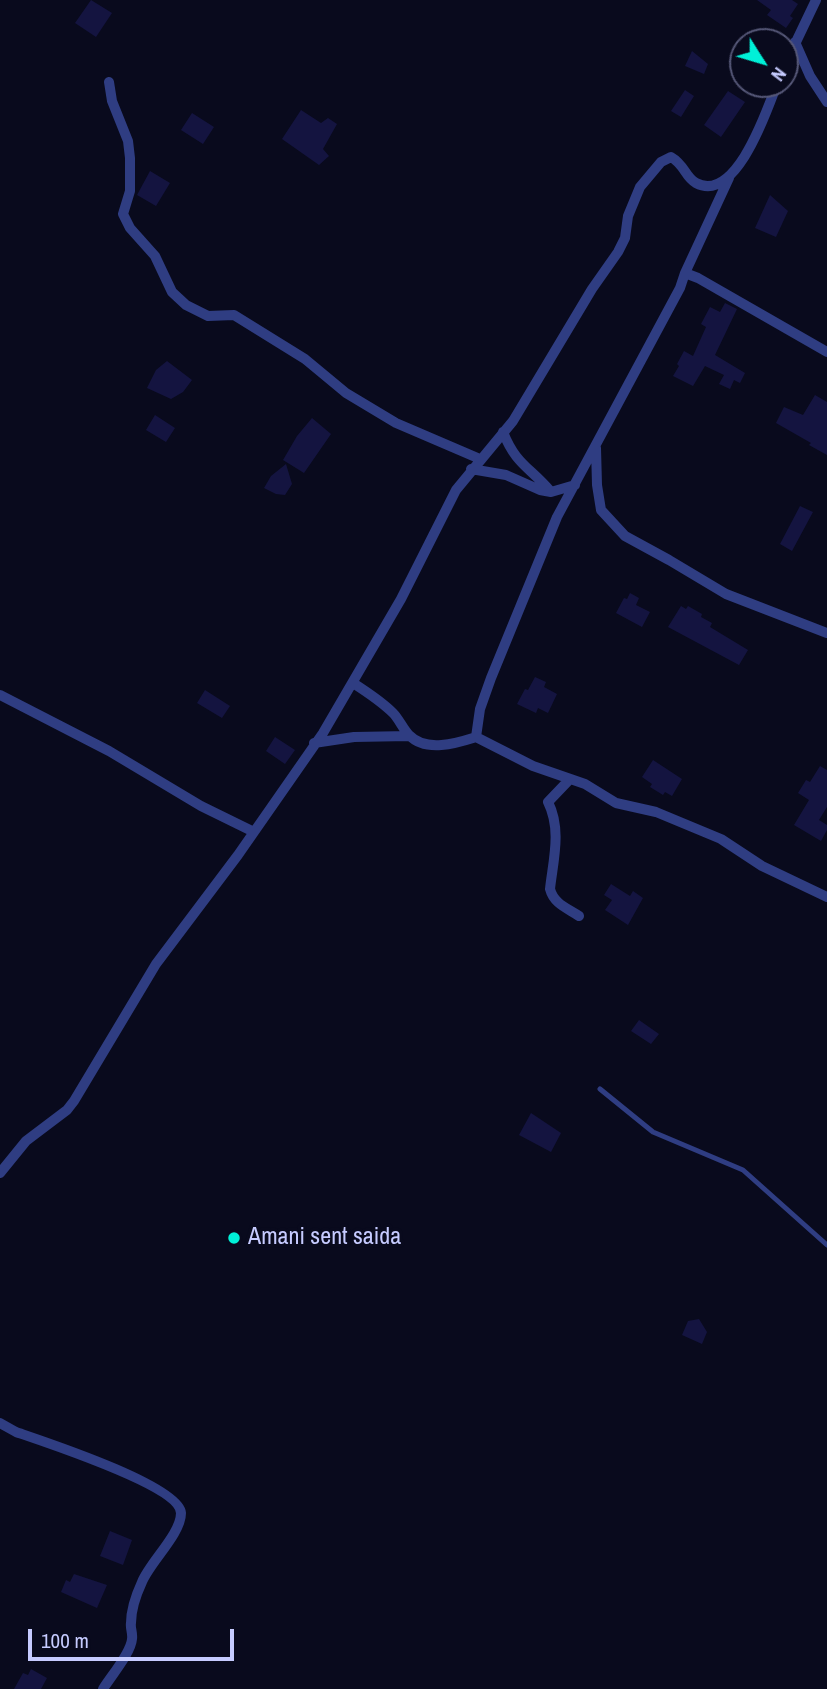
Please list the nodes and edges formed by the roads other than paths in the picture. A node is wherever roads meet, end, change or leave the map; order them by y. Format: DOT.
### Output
graph roads {
  1 [pos="816,0"];
  2 [pos="799,35"];
  3 [pos="799,52"];
  4 [pos="109,82"];
  5 [pos="771,98"];
  6 [pos="827,102"];
  7 [pos="729,178"];
  8 [pos="685,273"];
  9 [pos="827,352"];
  10 [pos="503,432"];
  11 [pos="596,446"];
  12 [pos="480,459"];
  13 [pos="471,469"];
  14 [pos="575,485"];
  15 [pos="551,492"];
  16 [pos="827,633"];
  17 [pos="354,683"];
  18 [pos="0,695"];
  19 [pos="409,736"];
  20 [pos="477,737"];
  21 [pos="314,743"];
  22 [pos="570,779"];
  23 [pos="254,832"];
  24 [pos="827,897"];
  25 [pos="579,916"];
  26 [pos="600,1089"];
  27 [pos="0,1173"];
  28 [pos="827,1245"];
  29 [pos="0,1423"];
  30 [pos="103,1689"];
  1 -- 2 [label="street"];
  3 -- 6 [label="street"];
  4 -- 12 [label="street"];
  5 -- 7 [label="street"];
  7 -- 8 [label="street"];
  7 -- 10 [label="street"];
  8 -- 9 [label="street"];
  8 -- 11 [label="street"];
  10 -- 12 [label="street"];
  10 -- 15 [label="street"];
  11 -- 14 [label="street"];
  11 -- 16 [label="street"];
  12 -- 13 [label="street"];
  13 -- 15 [label="street"];
  13 -- 17 [label="street"];
  14 -- 15 [label="street"];
  14 -- 20 [label="street"];
  17 -- 19 [label="street"];
  17 -- 21 [label="street"];
  18 -- 23 [label="street"];
  19 -- 20 [label="street"];
  19 -- 21 [label="street"];
  20 -- 22 [label="street"];
  21 -- 23 [label="street"];
  22 -- 24 [label="street"];
  22 -- 25 [label="street"];
  23 -- 27 [label="street"];
  26 -- 28 [label="lane"];
  29 -- 30 [label="street"];
}
